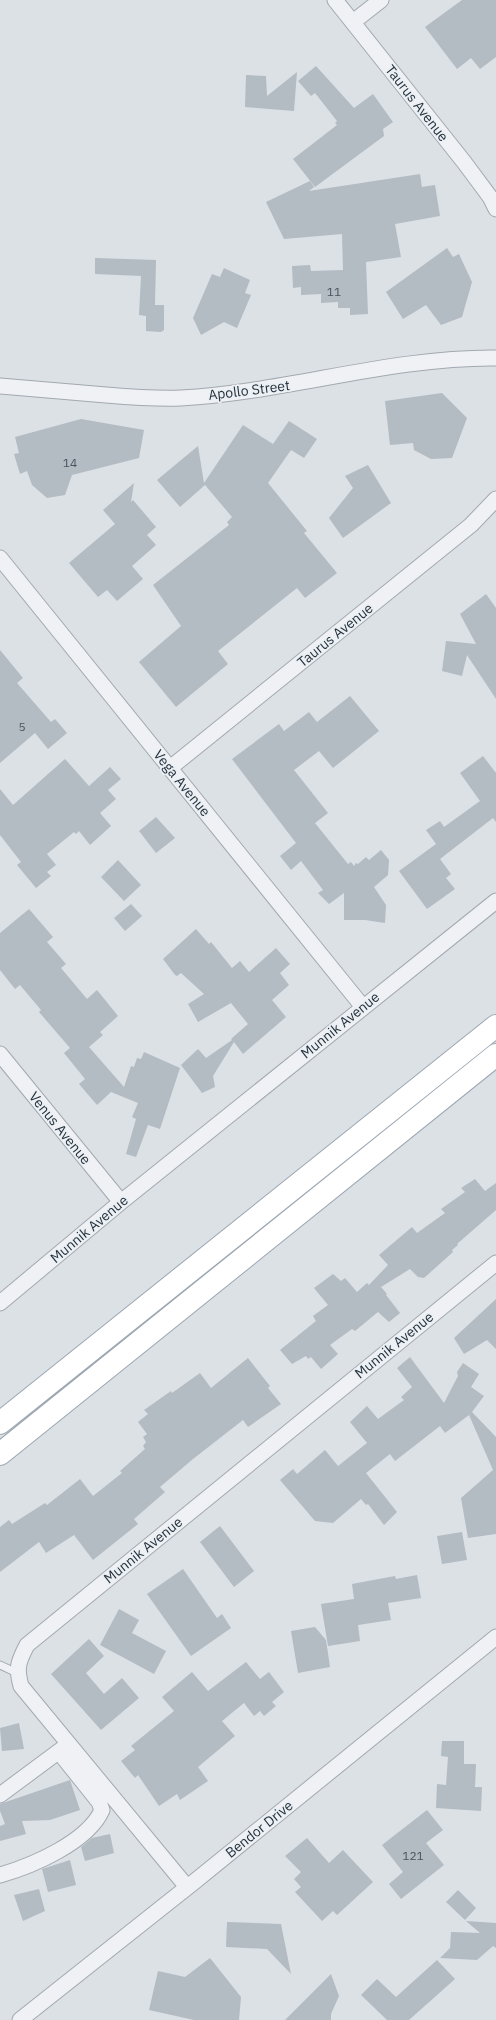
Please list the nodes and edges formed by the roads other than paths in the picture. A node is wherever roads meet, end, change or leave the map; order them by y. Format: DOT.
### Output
graph roads {
  1 [pos="335,0"];
  2 [pos="381,0"];
  3 [pos="353,22"];
  4 [pos="496,209"];
  5 [pos="496,358"];
  6 [pos="0,386"];
  7 [pos="496,499"];
  8 [pos="0,558"];
  9 [pos="170,768"];
  10 [pos="496,901"];
  11 [pos="363,1008"];
  12 [pos="496,1026"];
  13 [pos="0,1054"];
  14 [pos="496,1055"];
  15 [pos="121,1202"];
  16 [pos="496,1263"];
  17 [pos="0,1303"];
  18 [pos="0,1423"];
  19 [pos="0,1454"];
  20 [pos="496,1637"];
  21 [pos="0,1665"];
  22 [pos="17,1673"];
  23 [pos="63,1748"];
  24 [pos="0,1795"];
  25 [pos="0,1875"];
  26 [pos="187,1887"];
  27 [pos="20,2020"];
  1 -- 3 [label="street, Taurus Avenue"];
  2 -- 3 [label="street"];
  3 -- 4 [label="street, Taurus Avenue"];
  5 -- 6 [label="street, Apollo Street"];
  7 -- 9 [label="street, Taurus Avenue"];
  8 -- 9 [label="street, Vega Avenue"];
  9 -- 11 [label="street, Vega Avenue"];
  10 -- 11 [label="street, Munnik Avenue"];
  11 -- 15 [label="street, Munnik Avenue"];
  12 -- 18 [label="main road"];
  13 -- 15 [label="street, Venus Avenue"];
  14 -- 19 [label="main road"];
  15 -- 17 [label="street, Munnik Avenue"];
  16 -- 22 [label="street, Munnik Avenue"];
  20 -- 26 [label="street, Bendor Drive"];
  21 -- 22 [label="lane"];
  22 -- 23 [label="street"];
  23 -- 24 [label="street"];
  23 -- 25 [label="street"];
  23 -- 26 [label="street"];
  26 -- 27 [label="street, Bendor Drive"];
}
